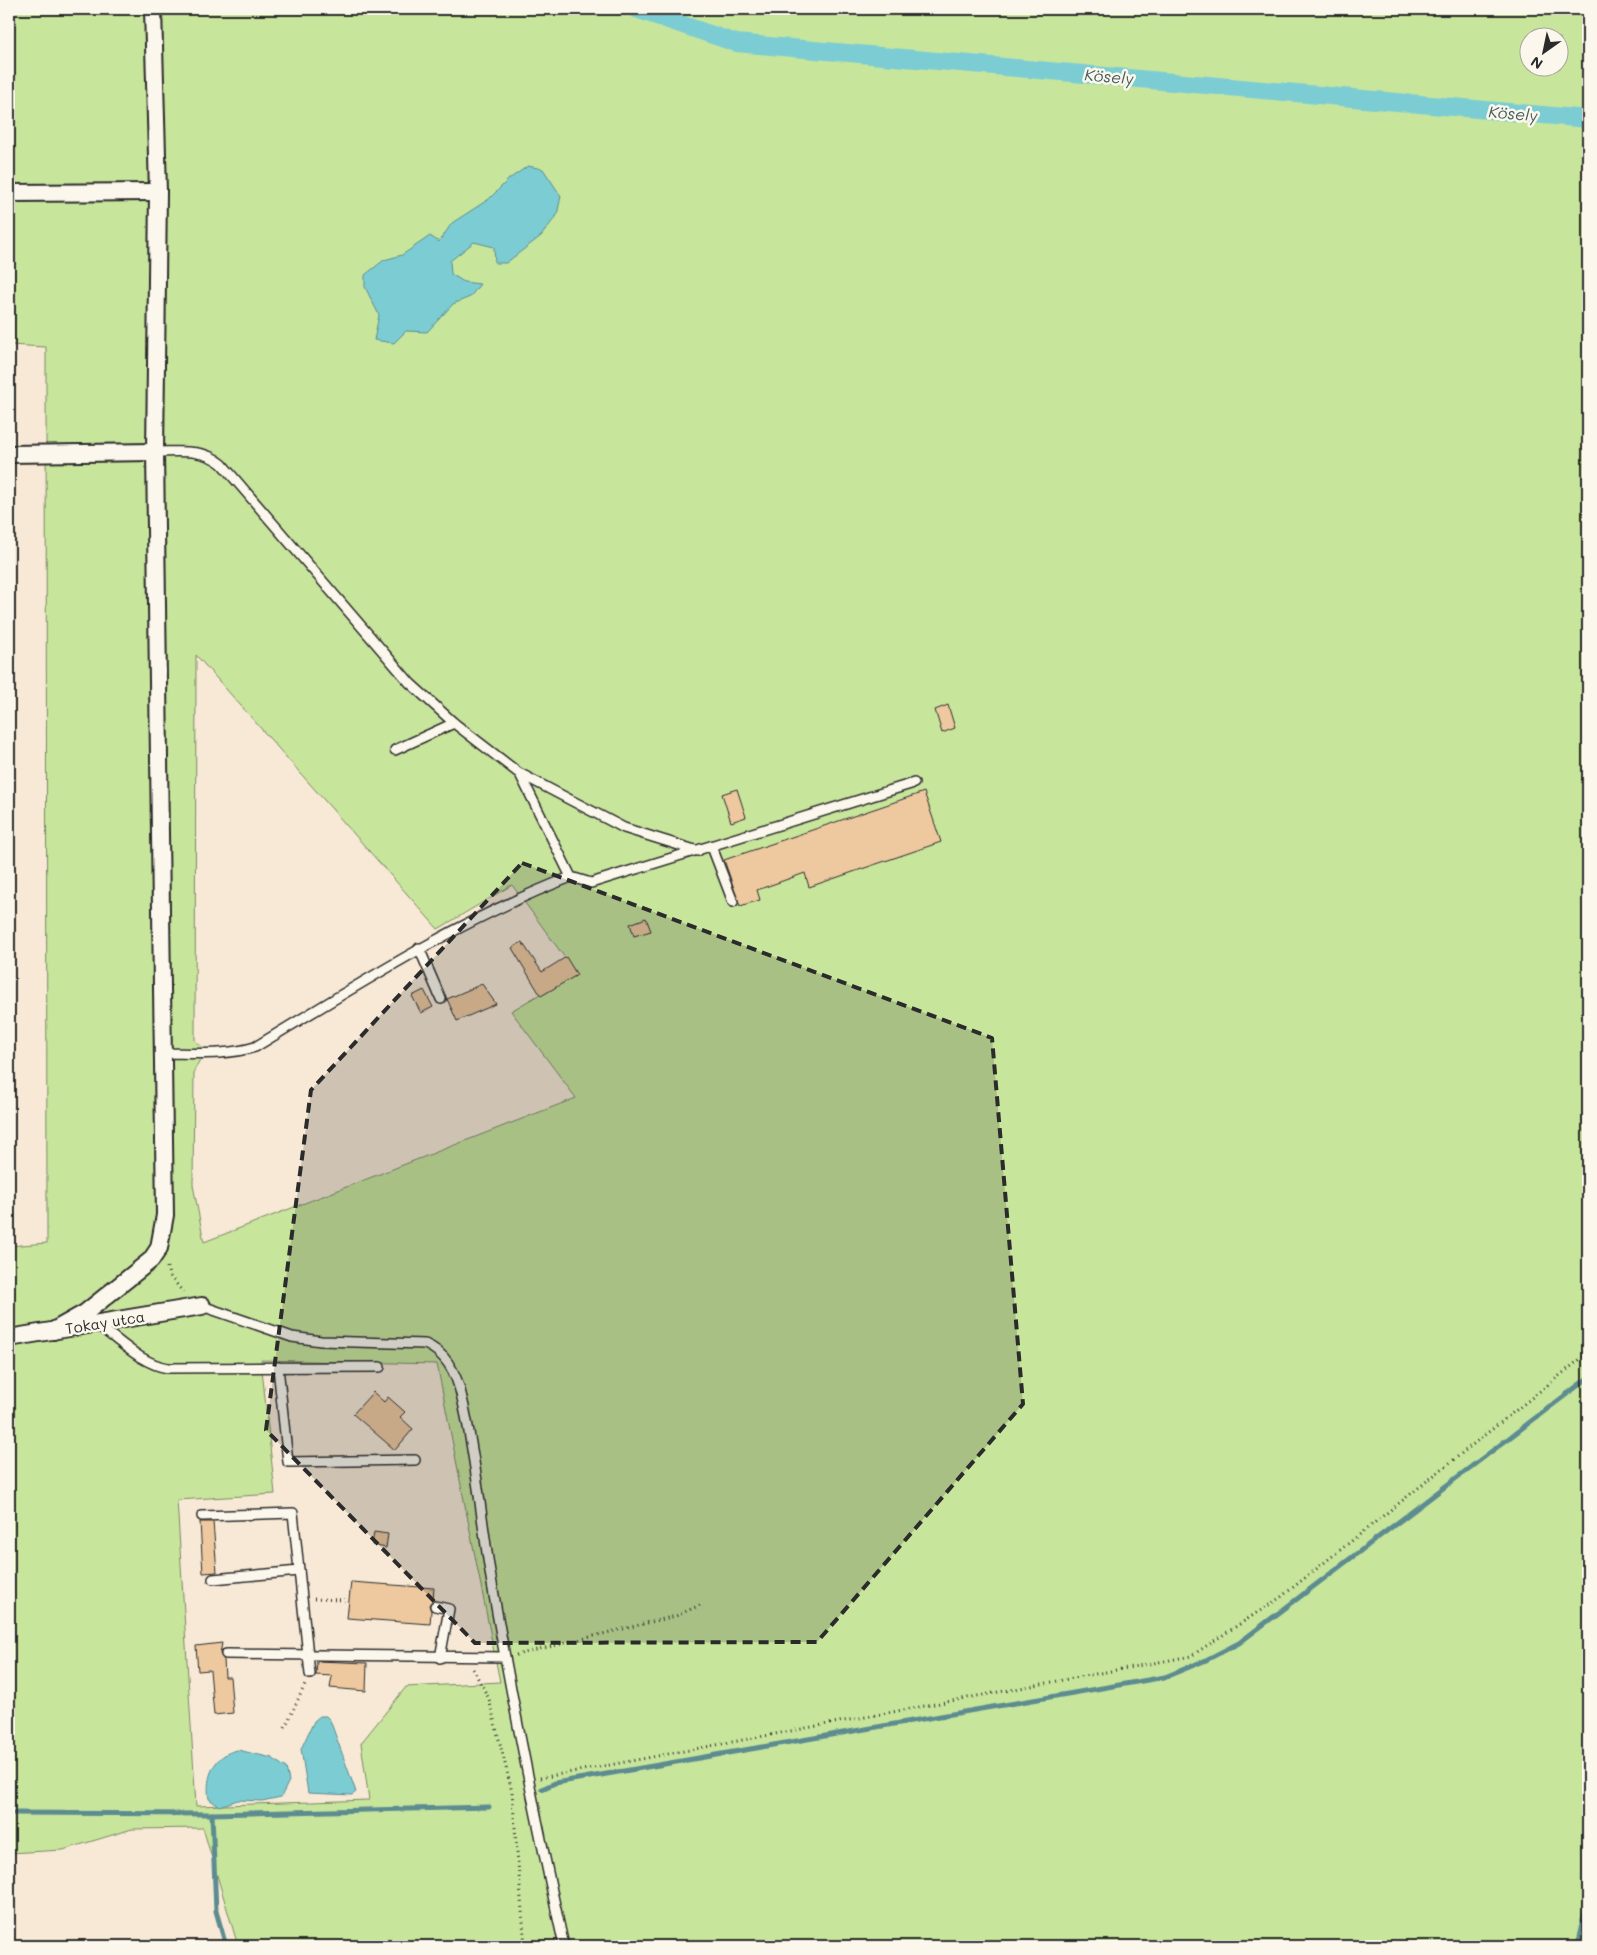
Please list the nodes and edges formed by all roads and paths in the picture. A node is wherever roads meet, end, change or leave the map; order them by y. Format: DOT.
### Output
graph roads {
  1 [pos="153,9"];
  2 [pos="9,192"];
  3 [pos="158,192"];
  4 [pos="155,452"];
  5 [pos="9,454"];
  6 [pos="454,723"];
  7 [pos="395,750"];
  8 [pos="520,774"];
  9 [pos="914,783"];
  10 [pos="712,847"];
  11 [pos="698,851"];
  12 [pos="572,877"];
  13 [pos="732,902"];
  14 [pos="418,948"];
  15 [pos="441,999"];
  16 [pos="162,1053"];
  17 [pos="162,1237"];
  18 [pos="202,1306"];
  19 [pos="96,1324"];
  20 [pos="53,1331"];
  21 [pos="9,1338"];
  22 [pos="1588,1353"];
  23 [pos="278,1367"];
  24 [pos="380,1367"];
  25 [pos="415,1460"];
  26 [pos="202,1516"];
  27 [pos="299,1572"];
  28 [pos="212,1579"];
  29 [pos="302,1598"];
  30 [pos="345,1600"];
  31 [pos="700,1605"];
  32 [pos="435,1606"];
  33 [pos="226,1654"];
  34 [pos="308,1654"];
  35 [pos="505,1657"];
  36 [pos="440,1658"];
  37 [pos="465,1658"];
  38 [pos="310,1674"];
  39 [pos="285,1727"];
  40 [pos="528,1780"];
  41 [pos="525,1946"];
  42 [pos="564,1946"];
  1 -- 3 [label="street"];
  2 -- 3 [label="street"];
  3 -- 4 [label="street"];
  4 -- 5 [label="street"];
  4 -- 6 [label="lane"];
  4 -- 16 [label="street"];
  6 -- 7 [label="lane"];
  6 -- 8 [label="lane"];
  8 -- 11 [label="lane"];
  8 -- 12 [label="lane"];
  9 -- 10 [label="lane"];
  10 -- 11 [label="lane"];
  10 -- 13 [label="lane"];
  11 -- 12 [label="lane"];
  12 -- 14 [label="lane"];
  14 -- 15 [label="lane"];
  14 -- 16 [label="lane"];
  16 -- 17 [label="street"];
  17 -- 18 [label="path"];
  17 -- 20 [label="street"];
  18 -- 19 [label="street, Tokay utca"];
  18 -- 35 [label="lane"];
  19 -- 20 [label="street, Tokay utca"];
  19 -- 23 [label="lane"];
  20 -- 21 [label="street, Tokay utca"];
  22 -- 40 [label="path"];
  23 -- 24 [label="lane"];
  23 -- 25 [label="lane"];
  26 -- 27 [label="lane"];
  27 -- 28 [label="lane"];
  27 -- 29 [label="lane"];
  29 -- 30 [label="path"];
  29 -- 34 [label="lane"];
  31 -- 35 [label="path"];
  32 -- 36 [label="lane"];
  33 -- 34 [label="lane"];
  34 -- 36 [label="lane"];
  34 -- 38 [label="lane"];
  35 -- 37 [label="lane"];
  35 -- 40 [label="lane"];
  36 -- 37 [label="lane"];
  37 -- 41 [label="path"];
  38 -- 39 [label="path"];
  40 -- 42 [label="lane"];
}
